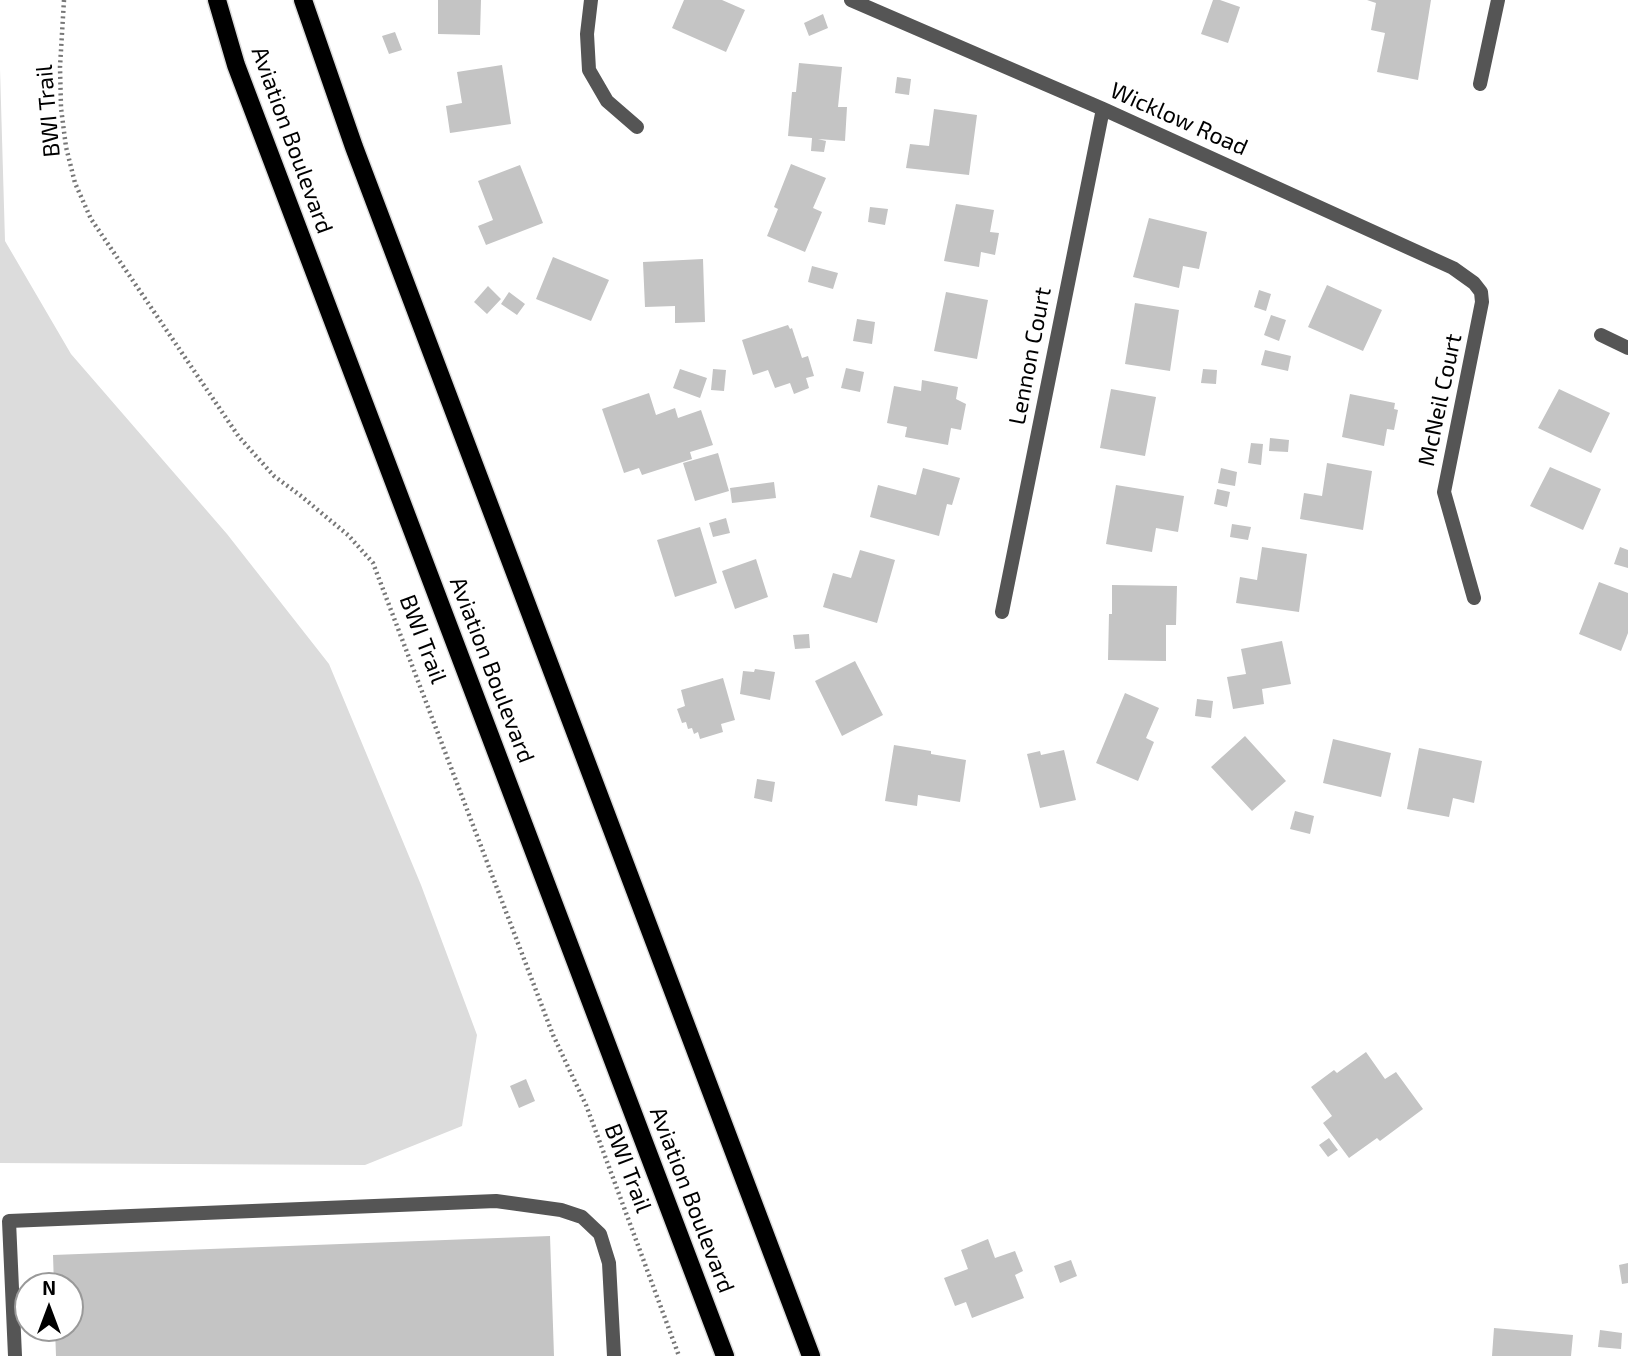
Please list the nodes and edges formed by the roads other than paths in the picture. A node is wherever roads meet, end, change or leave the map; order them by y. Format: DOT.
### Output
graph roads {
  1 [pos="217,0"];
  2 [pos="303,0"];
  3 [pos="591,0"];
  4 [pos="851,0"];
  5 [pos="1498,0"];
  6 [pos="1480,84"];
  7 [pos="1103,109"];
  8 [pos="637,127"];
  9 [pos="1481,292"];
  10 [pos="1601,335"];
  11 [pos="1628,348"];
  12 [pos="1474,598"];
  13 [pos="1002,612"];
  14 [pos="15,1356"];
  15 [pos="614,1356"];
  16 [pos="725,1356"];
  17 [pos="811,1356"];
  1 -- 16 [label="main road, Aviation Boulevard"];
  2 -- 17 [label="main road"];
  3 -- 8 [label="street"];
  4 -- 7 [label="street, Wicklow Road"];
  5 -- 6 [label="street"];
  7 -- 9 [label="street, Wicklow Road"];
  7 -- 13 [label="street, Lennon Court"];
  9 -- 12 [label="street, McNeil Court"];
  10 -- 11 [label="street"];
  14 -- 15 [label="street"];
}
